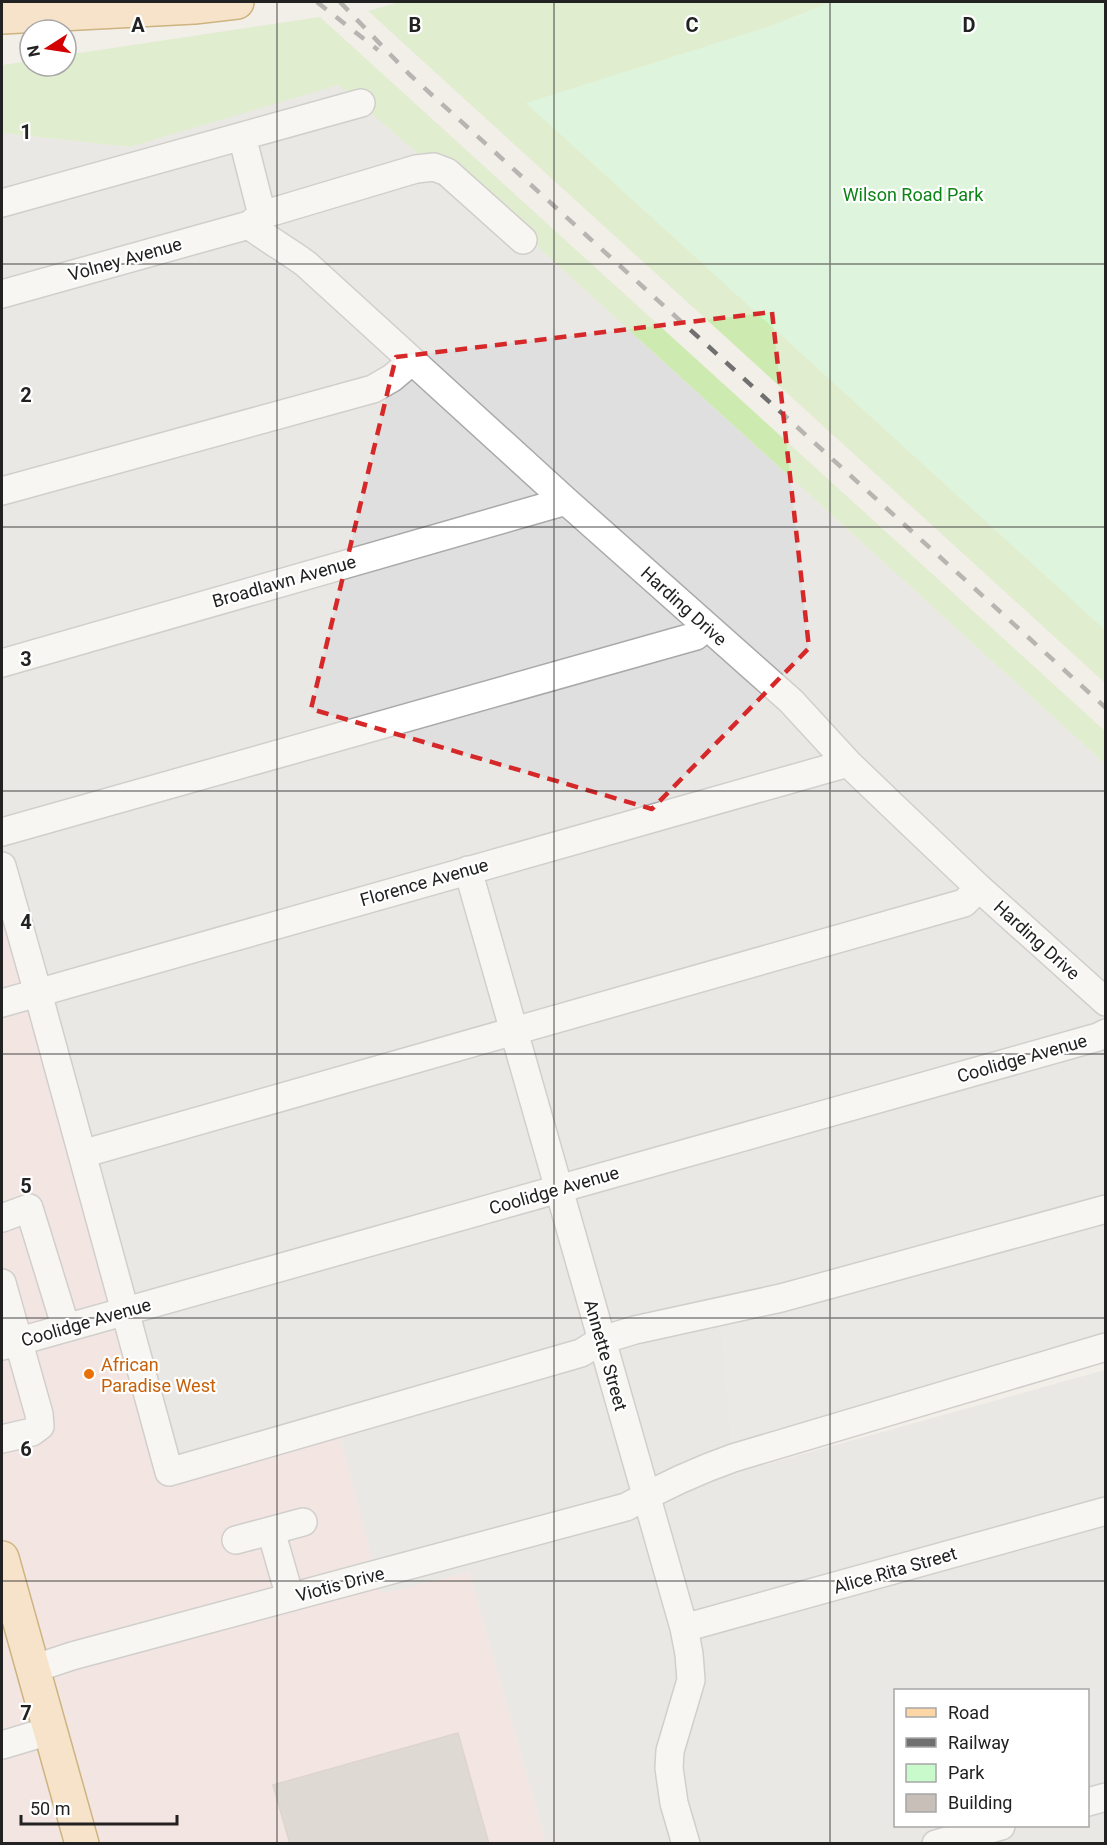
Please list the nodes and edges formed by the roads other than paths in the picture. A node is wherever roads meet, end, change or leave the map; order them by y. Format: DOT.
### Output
graph roads {
  1 [pos="233,2"];
  2 [pos="194,6"];
  3 [pos="2,18"];
  4 [pos="78,29"];
  5 [pos="18,38"];
  6 [pos="2,41"];
  7 [pos="361,103"];
  8 [pos="242,136"];
  9 [pos="2,203"];
  10 [pos="255,220"];
  11 [pos="523,240"];
  12 [pos="2,294"];
  13 [pos="412,361"];
  14 [pos="2,491"];
  15 [pos="566,501"];
  16 [pos="706,626"];
  17 [pos="2,663"];
  18 [pos="848,763"];
  19 [pos="2,832"];
  20 [pos="2,866"];
  21 [pos="468,870"];
  22 [pos="979,888"];
  23 [pos="38,993"];
  24 [pos="1106,1002"];
  25 [pos="2,1003"];
  26 [pos="514,1030"];
  27 [pos="1106,1033"];
  28 [pos="82,1154"];
  29 [pos="559,1189"];
  30 [pos="1106,1209"];
  31 [pos="2,1218"];
  32 [pos="2,1283"];
  33 [pos="126,1311"];
  34 [pos="66,1328"];
  35 [pos="602,1340"];
  36 [pos="10,1343"];
  37 [pos="1106,1347"];
  38 [pos="2,1439"];
  39 [pos="645,1496"];
  40 [pos="1106,1511"];
  41 [pos="303,1522"];
  42 [pos="271,1531"];
  43 [pos="236,1540"];
  44 [pos="2,1558"];
  45 [pos="290,1597"];
  46 [pos="684,1628"];
  47 [pos="33,1669"];
  48 [pos="49,1731"];
  49 [pos="2,1745"];
  50 [pos="1106,1797"];
  51 [pos="1089,1802"];
  52 [pos="997,1827"];
  53 [pos="82,1844"];
  54 [pos="686,1844"];
  55 [pos="936,1844"];
  1 -- 2 [label="main road"];
  2 -- 3 [label="main road"];
  2 -- 4 [label="main road"];
  5 -- 6 [label="main road"];
  7 -- 8 [label="street"];
  8 -- 9 [label="street"];
  8 -- 10 [label="street"];
  10 -- 11 [label="street, Volney Avenue"];
  10 -- 12 [label="street, Volney Avenue"];
  10 -- 13 [label="street, Harding Drive"];
  13 -- 14 [label="street"];
  13 -- 15 [label="street, Harding Drive"];
  15 -- 16 [label="street, Harding Drive"];
  15 -- 17 [label="street, Broadlawn Avenue"];
  16 -- 18 [label="street, Harding Drive"];
  16 -- 19 [label="street"];
  18 -- 21 [label="street, Florence Avenue"];
  18 -- 22 [label="street, Harding Drive"];
  20 -- 23 [label="street"];
  21 -- 23 [label="street, Florence Avenue"];
  21 -- 26 [label="street, Annette Street"];
  22 -- 24 [label="street, Harding Drive"];
  22 -- 26 [label="street"];
  23 -- 25 [label="street, Florence Avenue"];
  23 -- 28 [label="street"];
  26 -- 28 [label="street"];
  26 -- 29 [label="street, Annette Street"];
  27 -- 29 [label="street, Coolidge Avenue"];
  28 -- 33 [label="street"];
  29 -- 33 [label="street, Coolidge Avenue"];
  29 -- 35 [label="street, Annette Street"];
  30 -- 35 [label="street"];
  31 -- 34 [label="street"];
  32 -- 36 [label="street"];
  33 -- 34 [label="street, Coolidge Avenue"];
  33 -- 35 [label="street"];
  34 -- 36 [label="street, Coolidge Avenue"];
  35 -- 39 [label="street, Annette Street"];
  36 -- 38 [label="street"];
  37 -- 39 [label="street, Viotis Drive"];
  39 -- 45 [label="street, Viotis Drive"];
  39 -- 46 [label="street, Annette Street"];
  40 -- 46 [label="street, Alice Rita Street"];
  41 -- 42 [label="street"];
  42 -- 43 [label="street"];
  42 -- 45 [label="street"];
  44 -- 47 [label="main road"];
  45 -- 47 [label="street, Viotis Drive"];
  46 -- 54 [label="street, Annette Street"];
  47 -- 48 [label="main road"];
  48 -- 49 [label="street"];
  48 -- 53 [label="main road"];
  50 -- 51 [label="street"];
  52 -- 55 [label="street"];
}
